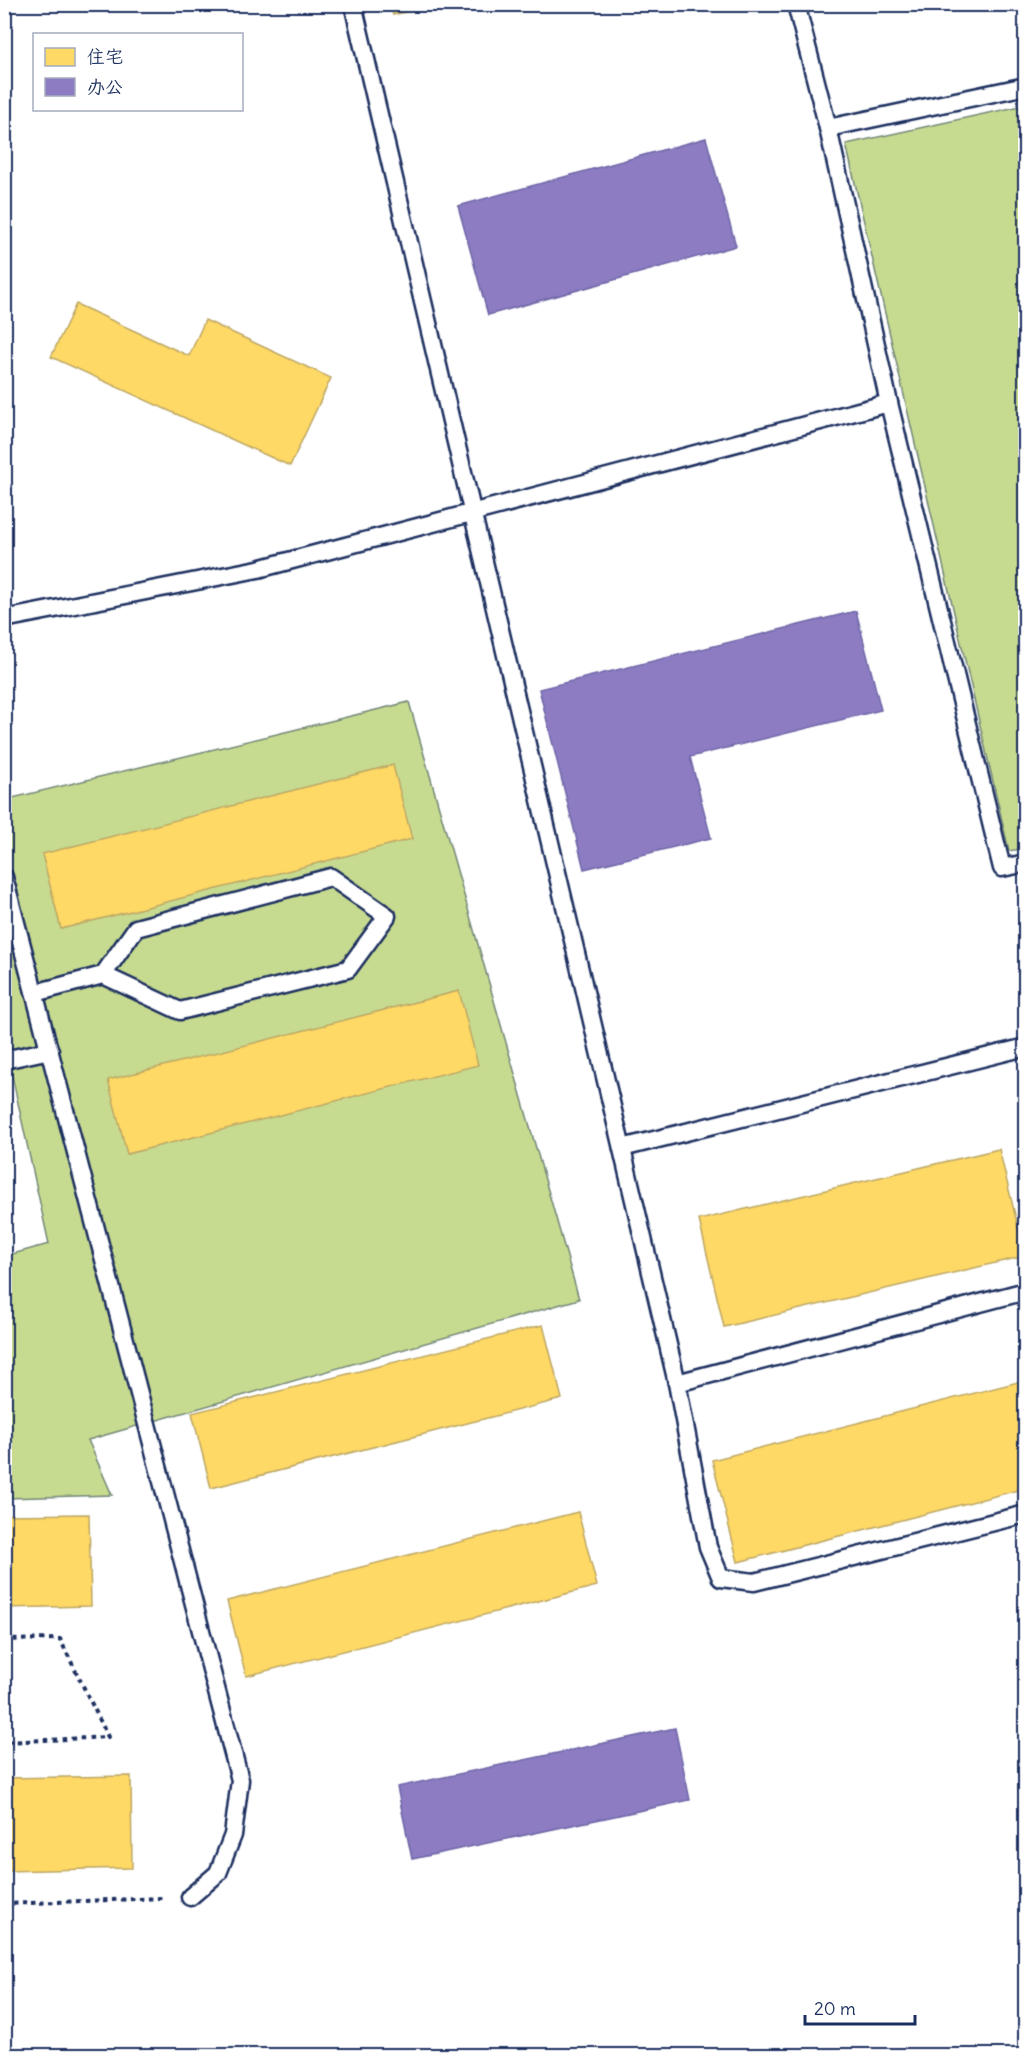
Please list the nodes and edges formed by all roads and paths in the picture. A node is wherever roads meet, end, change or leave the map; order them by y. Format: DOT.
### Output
graph roads {
  1 [pos="353,4"];
  2 [pos="796,4"];
  3 [pos="1026,86"];
  4 [pos="828,128"];
  5 [pos="889,403"];
  6 [pos="472,513"];
  7 [pos="4,619"];
  8 [pos="1026,863"];
  9 [pos="4,878"];
  10 [pos="103,975"];
  11 [pos="35,993"];
  12 [pos="1026,1047"];
  13 [pos="50,1050"];
  14 [pos="4,1060"];
  15 [pos="622,1148"];
  16 [pos="1026,1291"];
  17 [pos="677,1383"];
  18 [pos="1026,1514"];
  19 [pos="4,1640"];
  20 [pos="4,1742"];
  21 [pos="190,1897"];
  22 [pos="4,1904"];
  1 -- 6 [label="lane"];
  2 -- 4 [label="lane"];
  3 -- 4 [label="lane"];
  4 -- 5 [label="lane"];
  5 -- 6 [label="lane"];
  5 -- 8 [label="lane"];
  6 -- 7 [label="lane"];
  6 -- 15 [label="lane"];
  9 -- 11 [label="lane"];
  10 -- 10 [label="lane"];
  10 -- 11 [label="lane"];
  11 -- 13 [label="lane"];
  12 -- 15 [label="lane"];
  13 -- 14 [label="lane"];
  13 -- 21 [label="lane"];
  15 -- 17 [label="lane"];
  16 -- 17 [label="lane"];
  17 -- 18 [label="lane"];
  19 -- 20 [label="path"];
  21 -- 22 [label="path"];
}
